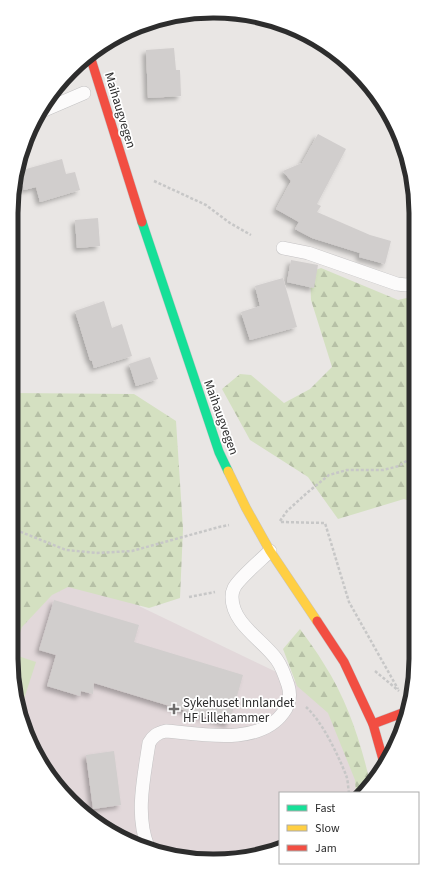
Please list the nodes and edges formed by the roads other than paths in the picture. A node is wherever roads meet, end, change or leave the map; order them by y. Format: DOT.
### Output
graph roads {
  1 [pos="91,61"];
  2 [pos="84,93"];
  3 [pos="49,108"];
  4 [pos="283,248"];
  5 [pos="409,284"];
  6 [pos="270,551"];
  7 [pos="401,714"];
  8 [pos="373,724"];
  9 [pos="382,757"];
  10 [pos="146,842"];
  1 -- 6 [label="street, Maihaugvegen"];
  2 -- 3 [label="lane"];
  4 -- 5 [label="lane"];
  6 -- 8 [label="street, Maihaugvegen"];
  6 -- 10 [label="lane"];
  7 -- 8 [label="street"];
  8 -- 9 [label="street, Maihaugvegen"];
}
